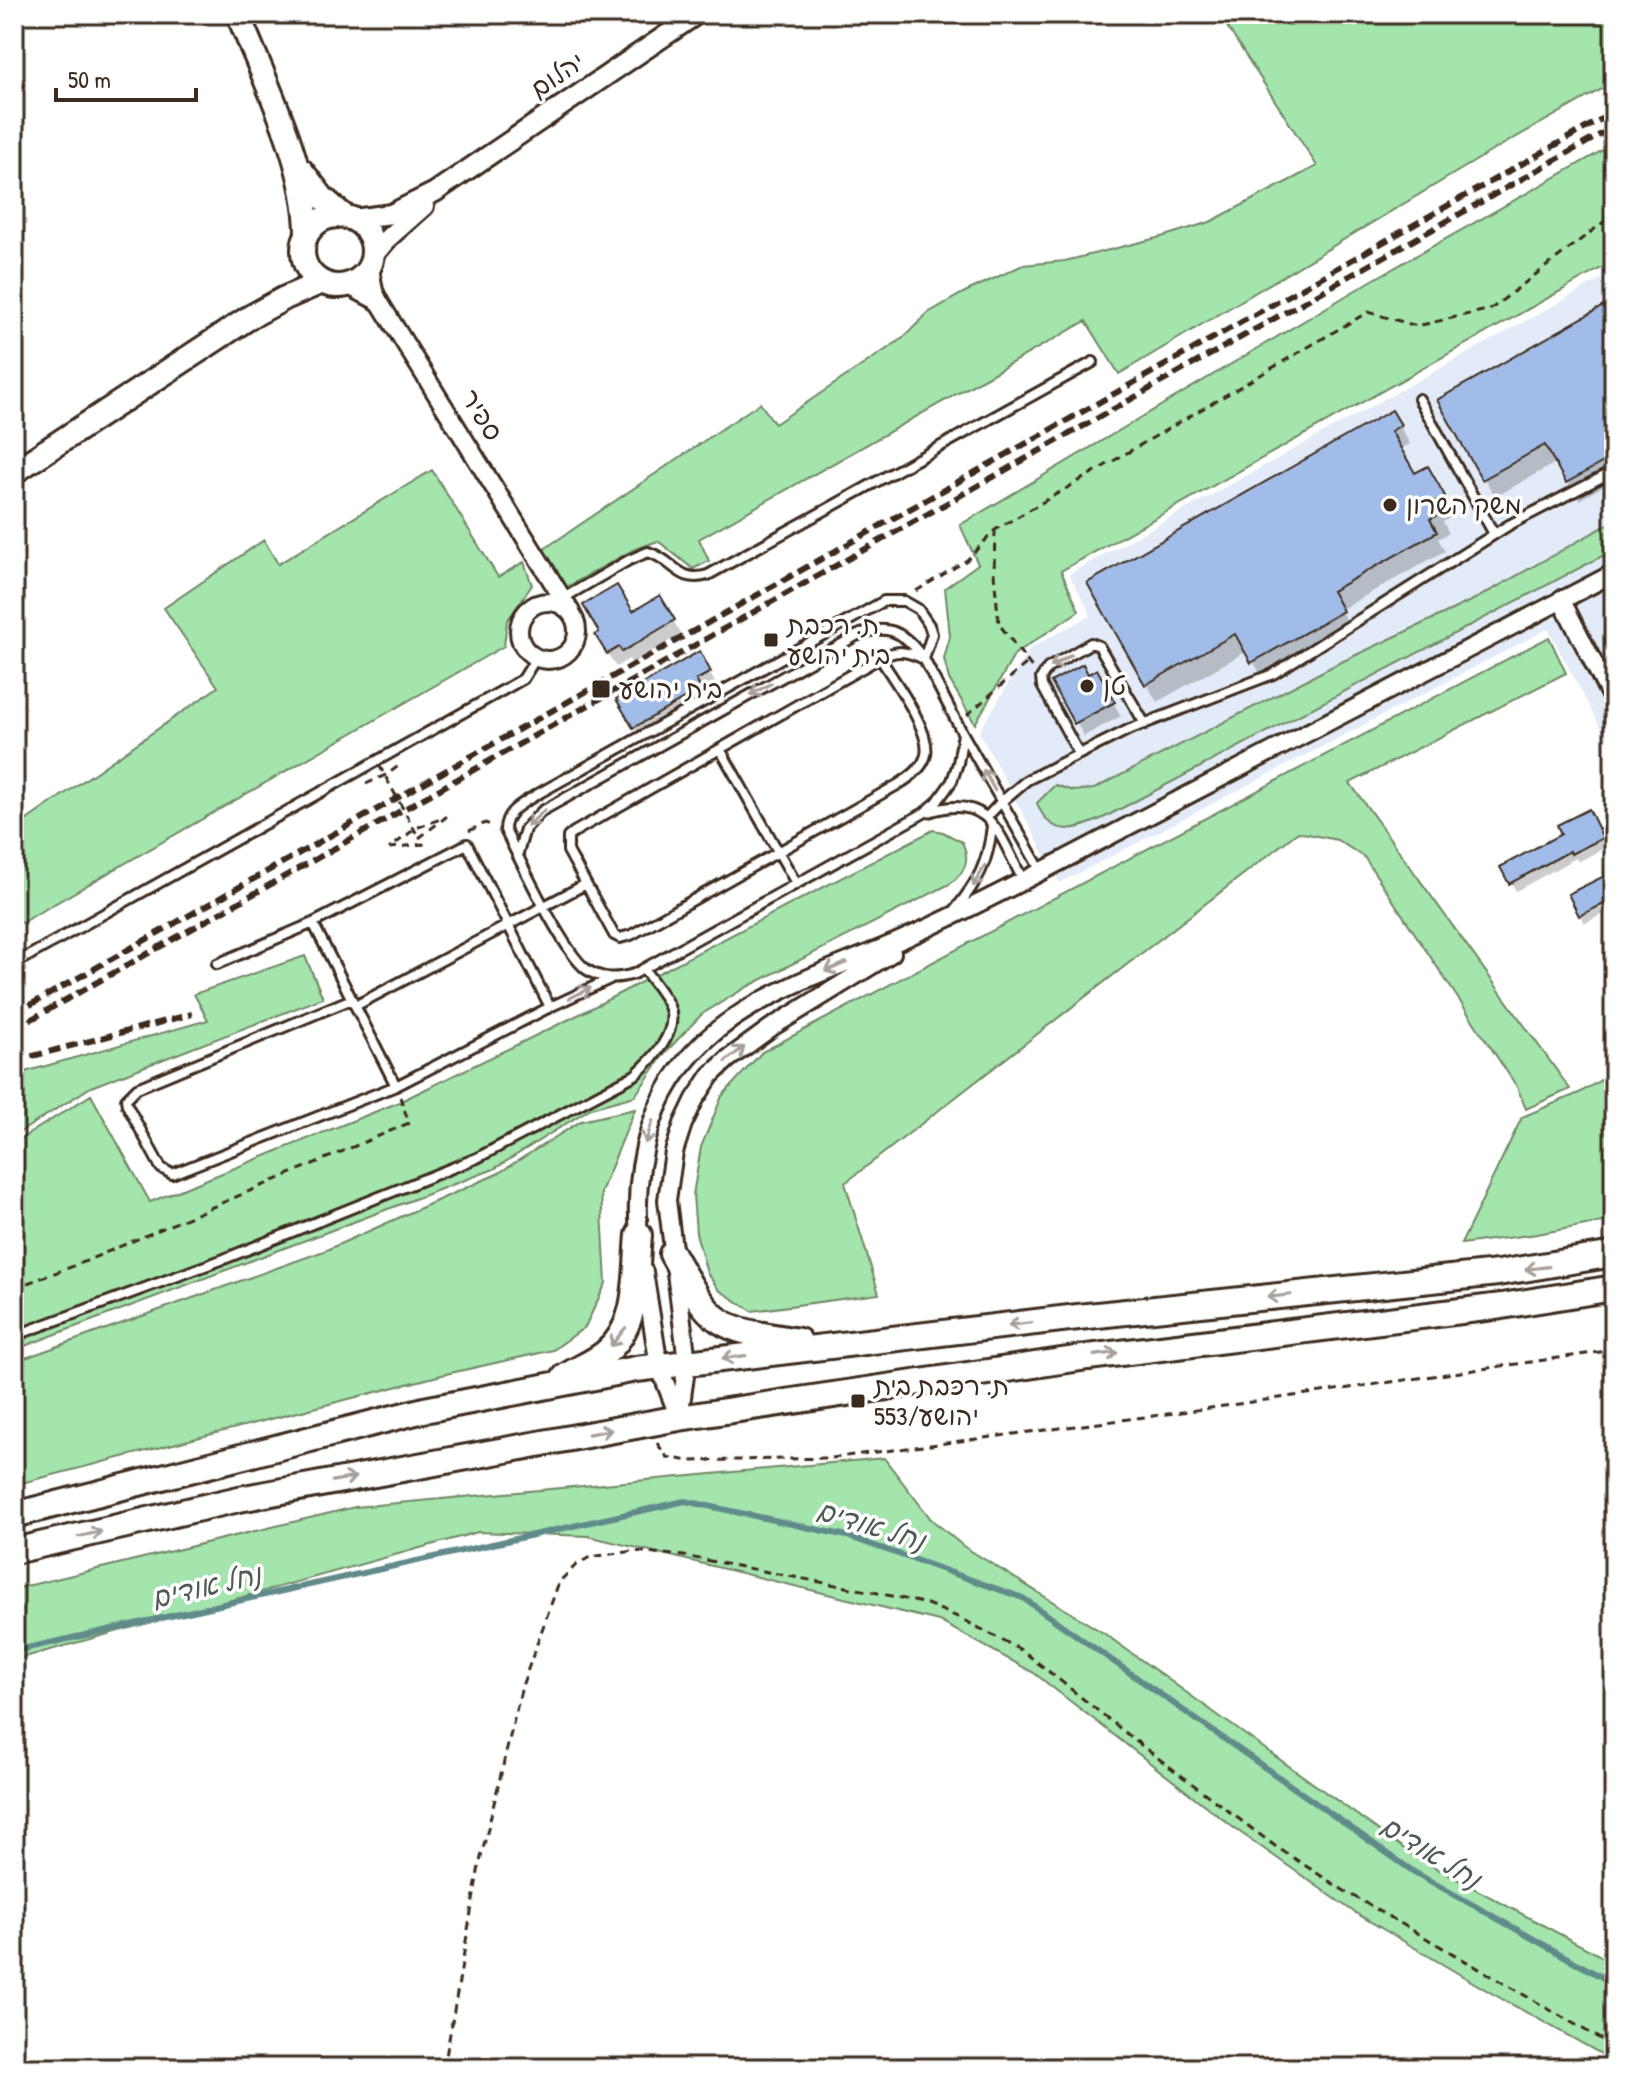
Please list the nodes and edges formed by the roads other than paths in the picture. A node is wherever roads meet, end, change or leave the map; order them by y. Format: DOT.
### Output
graph roads {
  1 [pos="238,14"];
  2 [pos="697,14"];
  3 [pos="295,160"];
  4 [pos="450,182"];
  5 [pos="349,218"];
  6 [pos="305,243"];
  7 [pos="372,262"];
  8 [pos="322,282"];
  9 [pos="347,285"];
  10 [pos="380,303"];
  11 [pos="250,317"];
  12 [pos="1093,362"];
  13 [pos="1419,399"];
  14 [pos="1614,471"];
  15 [pos="14,472"];
  16 [pos="1494,534"];
  17 [pos="536,557"];
  18 [pos="1614,573"];
  19 [pos="1561,599"];
  20 [pos="536,603"];
  21 [pos="563,604"];
  22 [pos="536,658"];
  23 [pos="880,658"];
  24 [pos="924,659"];
  25 [pos="1614,703"];
  26 [pos="1145,724"];
  27 [pos="963,734"];
  28 [pos="720,749"];
  29 [pos="1079,754"];
  30 [pos="1001,802"];
  31 [pos="924,813"];
  32 [pos="990,821"];
  33 [pos="780,852"];
  34 [pos="517,855"];
  35 [pos="1041,872"];
  36 [pos="1023,881"];
  37 [pos="796,883"];
  38 [pos="586,884"];
  39 [pos="546,907"];
  40 [pos="313,923"];
  41 [pos="941,923"];
  42 [pos="509,927"];
  43 [pos="217,964"];
  44 [pos="15,965"];
  45 [pos="644,969"];
  46 [pos="610,979"];
  47 [pos="354,1002"];
  48 [pos="550,1007"];
  49 [pos="396,1086"];
  50 [pos="639,1235"];
  51 [pos="672,1254"];
  52 [pos="1614,1254"];
  53 [pos="1614,1288"];
  54 [pos="14,1336"];
  55 [pos="829,1346"];
  56 [pos="687,1362"];
  57 [pos="659,1366"];
  58 [pos="553,1384"];
  59 [pos="679,1418"];
  60 [pos="14,1515"];
  61 [pos="14,1551"];
  1 -- 3 [label="main road"];
  2 -- 4 [label="street, יהלום"];
  3 -- 5 [label="main road"];
  3 -- 6 [label="main road"];
  4 -- 5 [label="street, יהלום"];
  4 -- 7 [label="street, יהלום"];
  5 -- 6 [label="main road"];
  5 -- 7 [label="main road"];
  6 -- 8 [label="main road"];
  6 -- 11 [label="main road"];
  7 -- 9 [label="main road"];
  7 -- 10 [label="street, ספיר"];
  8 -- 9 [label="main road"];
  8 -- 11 [label="main road"];
  9 -- 10 [label="street, ספיר"];
  10 -- 17 [label="street, ספיר"];
  11 -- 15 [label="main road"];
  12 -- 21 [label="lane"];
  13 -- 16 [label="lane"];
  14 -- 16 [label="lane"];
  16 -- 26 [label="lane"];
  17 -- 20 [label="street, ספיר"];
  17 -- 21 [label="street, ספיר"];
  18 -- 19 [label="street"];
  19 -- 25 [label="street"];
  19 -- 35 [label="street"];
  20 -- 21 [label="street"];
  20 -- 22 [label="street"];
  21 -- 22 [label="street"];
  22 -- 44 [label="lane"];
  23 -- 24 [label="lane"];
  23 -- 28 [label="lane"];
  23 -- 33 [label="lane"];
  24 -- 27 [label="lane"];
  24 -- 34 [label="lane, one-way"];
  24 -- 34 [label="lane"];
  26 -- 29 [label="lane"];
  26 -- 29 [label="lane, one-way"];
  30 -- 27 [label="lane, one-way"];
  27 -- 31 [label="lane"];
  28 -- 33 [label="lane"];
  28 -- 38 [label="lane"];
  29 -- 30 [label="lane"];
  30 -- 32 [label="lane"];
  30 -- 35 [label="lane"];
  31 -- 32 [label="lane"];
  31 -- 37 [label="lane"];
  32 -- 36 [label="lane"];
  32 -- 41 [label="lane, one-way"];
  33 -- 37 [label="lane"];
  33 -- 38 [label="lane"];
  34 -- 39 [label="lane"];
  35 -- 36 [label="street"];
  36 -- 41 [label="street"];
  37 -- 45 [label="lane"];
  38 -- 39 [label="lane"];
  39 -- 42 [label="lane"];
  39 -- 46 [label="lane"];
  40 -- 42 [label="lane"];
  40 -- 43 [label="lane"];
  40 -- 47 [label="lane"];
  41 -- 50 [label="street, one-way"];
  51 -- 41 [label="street, one-way"];
  42 -- 47 [label="lane"];
  42 -- 48 [label="lane"];
  45 -- 46 [label="lane"];
  45 -- 54 [label="lane"];
  48 -- 46 [label="lane, one-way"];
  47 -- 49 [label="lane"];
  47 -- 49 [label="lane"];
  48 -- 49 [label="lane"];
  50 -- 57 [label="street"];
  50 -- 58 [label="main road, one-way"];
  51 -- 55 [label="main road"];
  51 -- 56 [label="street"];
  52 -- 55 [label="main road, one-way"];
  59 -- 53 [label="main road, one-way"];
  55 -- 56 [label="main road, one-way"];
  56 -- 57 [label="main road"];
  56 -- 59 [label="street"];
  57 -- 58 [label="main road"];
  57 -- 59 [label="street"];
  58 -- 60 [label="main road"];
  61 -- 59 [label="main road, one-way"];
}
